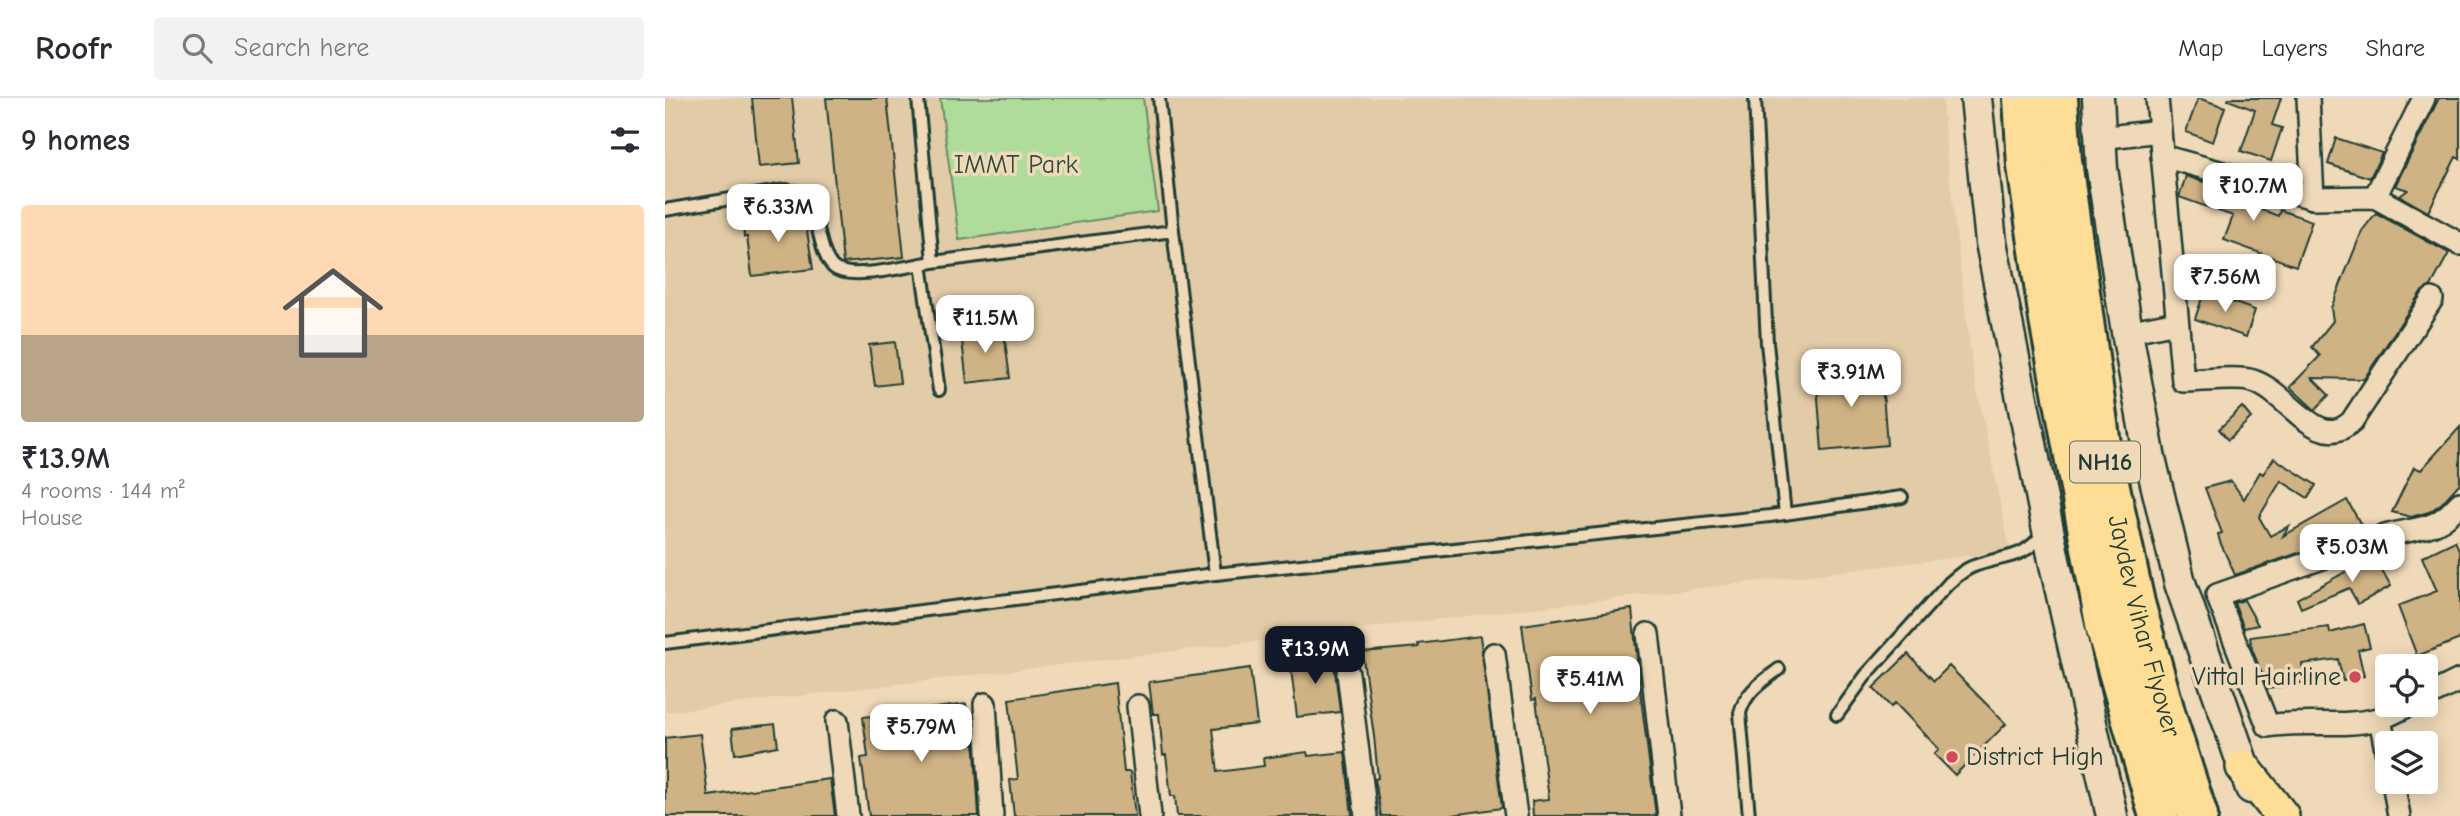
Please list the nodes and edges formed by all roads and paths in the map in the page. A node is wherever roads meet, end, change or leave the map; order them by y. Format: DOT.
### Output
graph roads {
  1 [pos="918,98"];
  2 [pos="1159,98"];
  3 [pos="1755,98"];
  4 [pos="1976,98"];
  5 [pos="2023,98"];
  6 [pos="2059,98"];
  7 [pos="2098,98"];
  8 [pos="2157,98"];
  9 [pos="2308,98"];
  10 [pos="2424,98"];
  11 [pos="2160,131"];
  12 [pos="2101,138"];
  13 [pos="2162,156"];
  14 [pos="2375,197"];
  15 [pos="2313,198"];
  16 [pos="665,210"];
  17 [pos="1173,230"];
  18 [pos="2460,244"];
  19 [pos="927,263"];
  20 [pos="2432,299"];
  21 [pos="2177,322"];
  22 [pos="2127,332"];
  23 [pos="940,390"];
  24 [pos="1902,497"];
  25 [pos="2460,503"];
  26 [pos="1785,514"];
  27 [pos="2048,527"];
  28 [pos="1215,575"];
  29 [pos="1648,634"];
  30 [pos="665,643"];
  31 [pos="1494,654"];
  32 [pos="1779,669"];
  33 [pos="1348,673"];
  34 [pos="2460,680"];
  35 [pos="2438,691"];
  36 [pos="985,704"];
  37 [pos="1138,706"];
  38 [pos="1837,715"];
  39 [pos="2384,717"];
  40 [pos="2380,719"];
  41 [pos="837,720"];
  42 [pos="2382,731"];
  43 [pos="2243,767"];
  44 [pos="2395,794"];
  45 [pos="848,816"];
  46 [pos="992,816"];
  47 [pos="1150,816"];
  48 [pos="1366,816"];
  49 [pos="1516,816"];
  50 [pos="1669,816"];
  51 [pos="1749,816"];
  52 [pos="2112,816"];
  53 [pos="2159,816"];
  54 [pos="2198,816"];
  55 [pos="2261,816"];
  56 [pos="2281,816"];
  57 [pos="2399,816"];
  1 -- 19 [label="lane"];
  2 -- 17 [label="lane"];
  3 -- 26 [label="lane"];
  4 -- 27 [label="street"];
  5 -- 53 [label="highway, Jaydev Vihar Flyover / NH16"];
  6 -- 54 [label="highway, Jaydev Vihar Flyover / NH16"];
  7 -- 12 [label="street"];
  8 -- 11 [label="street"];
  9 -- 15 [label="street"];
  10 -- 14 [label="street"];
  11 -- 12 [label="street"];
  11 -- 13 [label="street"];
  12 -- 22 [label="street"];
  13 -- 15 [label="street"];
  13 -- 21 [label="street"];
  14 -- 15 [label="street"];
  14 -- 18 [label="street"];
  16 -- 19 [label="lane"];
  17 -- 19 [label="lane"];
  17 -- 28 [label="lane"];
  19 -- 23 [label="lane"];
  20 -- 21 [label="street"];
  21 -- 22 [label="street"];
  22 -- 43 [label="street"];
  24 -- 26 [label="lane"];
  25 -- 40 [label="street"];
  26 -- 28 [label="lane"];
  27 -- 38 [label="lane"];
  27 -- 52 [label="street"];
  28 -- 30 [label="lane"];
  29 -- 50 [label="street"];
  31 -- 49 [label="street"];
  32 -- 51 [label="lane"];
  33 -- 48 [label="street"];
  34 -- 35 [label="street"];
  36 -- 46 [label="street"];
  37 -- 47 [label="street"];
  39 -- 40 [label="street"];
  40 -- 42 [label="street"];
  41 -- 45 [label="street"];
  43 -- 55 [label="street"];
  43 -- 56 [label="main road"];
  44 -- 57 [label="street"];
}
